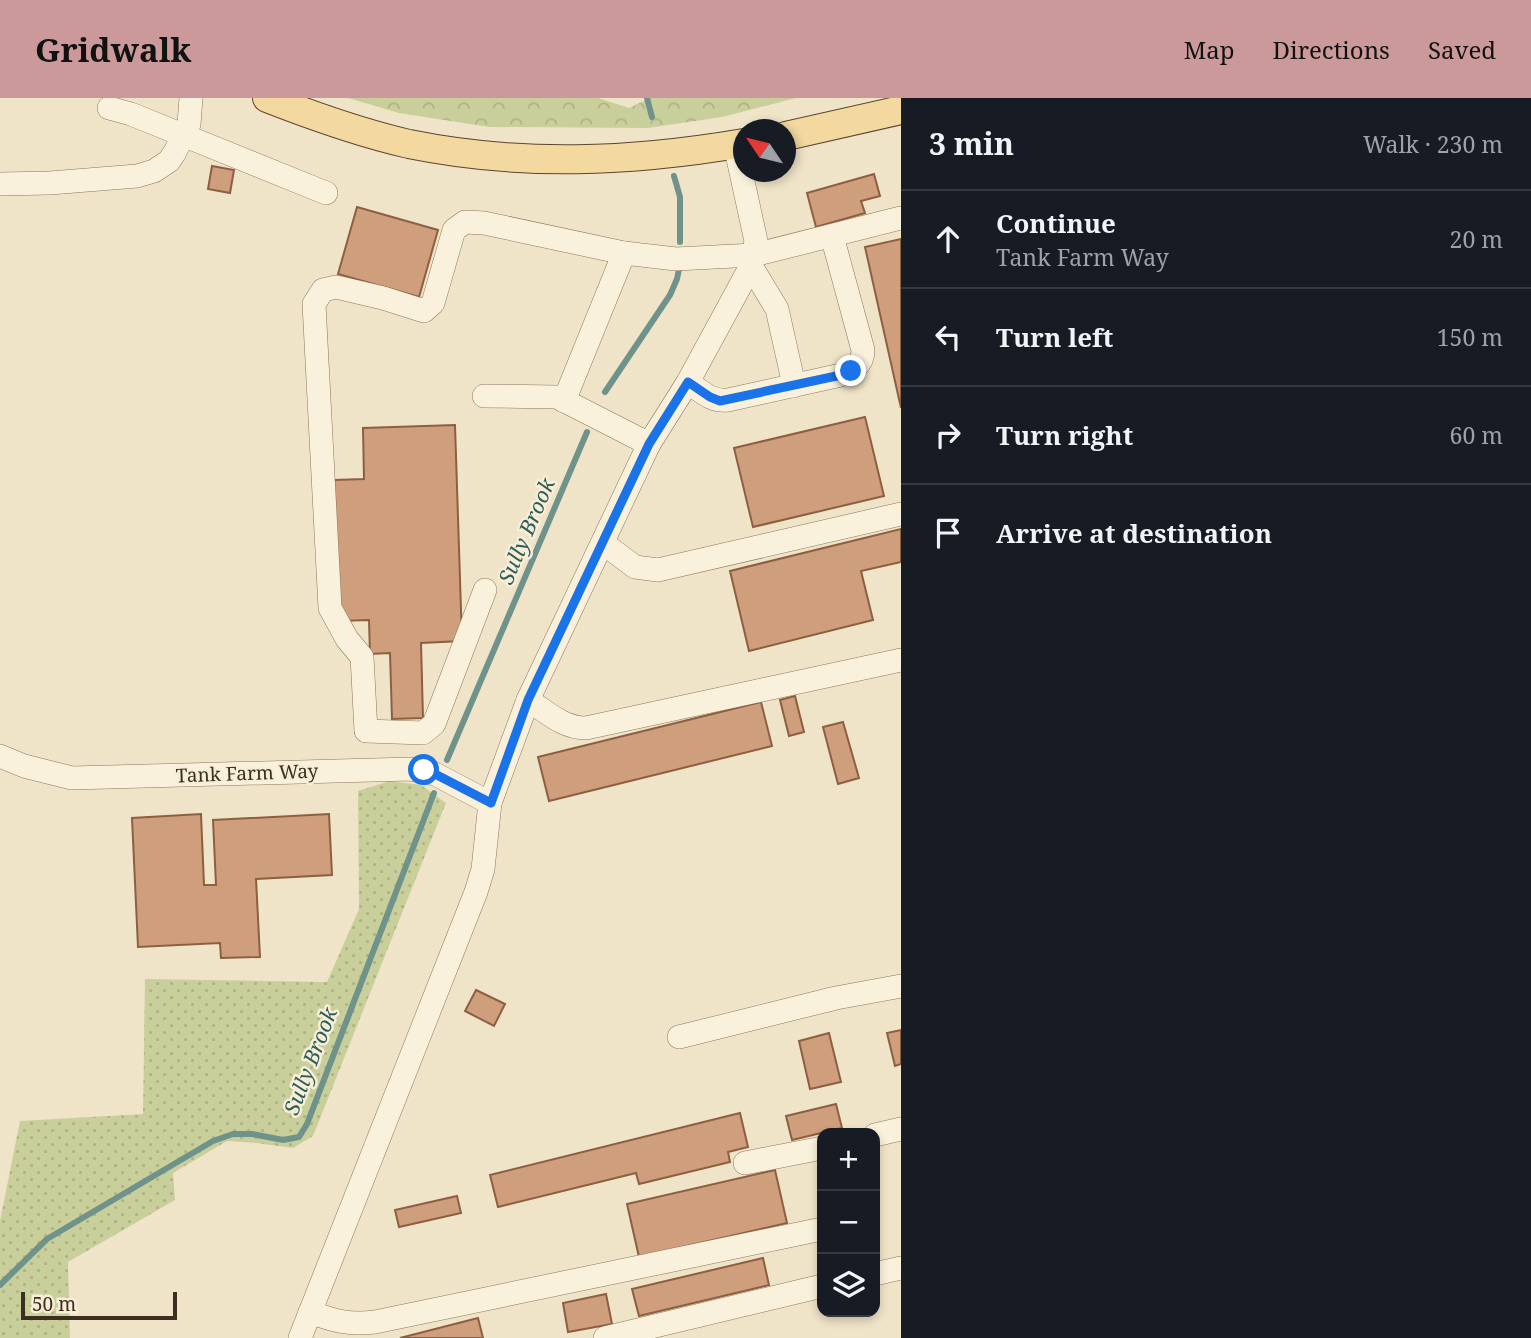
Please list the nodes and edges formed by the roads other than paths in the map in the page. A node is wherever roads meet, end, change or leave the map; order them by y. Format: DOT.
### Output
graph roads {
  1 [pos="191,98"];
  2 [pos="267,98"];
  3 [pos="109,108"];
  4 [pos="901,110"];
  5 [pos="796,134"];
  6 [pos="184,135"];
  7 [pos="733,145"];
  8 [pos="746,182"];
  9 [pos="0,184"];
  10 [pos="326,193"];
  11 [pos="901,218"];
  12 [pos="832,236"];
  13 [pos="624,253"];
  14 [pos="752,260"];
  15 [pos="688,382"];
  16 [pos="793,386"];
  17 [pos="484,396"];
  18 [pos="564,401"];
  19 [pos="649,444"];
  20 [pos="901,514"];
  21 [pos="603,543"];
  22 [pos="485,590"];
  23 [pos="901,660"];
  24 [pos="528,700"];
  25 [pos="0,755"];
  26 [pos="491,803"];
  27 [pos="901,986"];
  28 [pos="679,1037"];
  29 [pos="901,1129"];
  30 [pos="880,1134"];
  31 [pos="817,1149"];
  32 [pos="745,1163"];
  33 [pos="817,1236"];
  34 [pos="901,1268"];
  35 [pos="880,1273"];
  36 [pos="817,1287"];
  37 [pos="310,1311"];
  38 [pos="300,1338"];
  39 [pos="606,1338"];
  1 -- 6 [label="lane"];
  2 -- 7 [label="main road"];
  3 -- 6 [label="lane"];
  4 -- 5 [label="main road"];
  6 -- 9 [label="lane"];
  6 -- 10 [label="lane"];
  8 -- 14 [label="lane"];
  11 -- 12 [label="lane"];
  12 -- 14 [label="lane"];
  12 -- 16 [label="lane"];
  13 -- 14 [label="lane"];
  13 -- 18 [label="lane"];
  13 -- 22 [label="lane"];
  14 -- 15 [label="lane"];
  14 -- 16 [label="lane"];
  15 -- 16 [label="lane"];
  15 -- 19 [label="lane"];
  17 -- 18 [label="lane"];
  18 -- 19 [label="lane"];
  19 -- 21 [label="lane"];
  20 -- 21 [label="lane"];
  21 -- 24 [label="lane"];
  23 -- 24 [label="lane"];
  24 -- 26 [label="lane"];
  25 -- 26 [label="lane, Tank Farm Way"];
  26 -- 37 [label="lane"];
  27 -- 28 [label="lane"];
  29 -- 30 [label="lane"];
  31 -- 32 [label="lane"];
  33 -- 37 [label="lane"];
  34 -- 35 [label="lane"];
  36 -- 39 [label="lane"];
  37 -- 38 [label="lane"];
}
